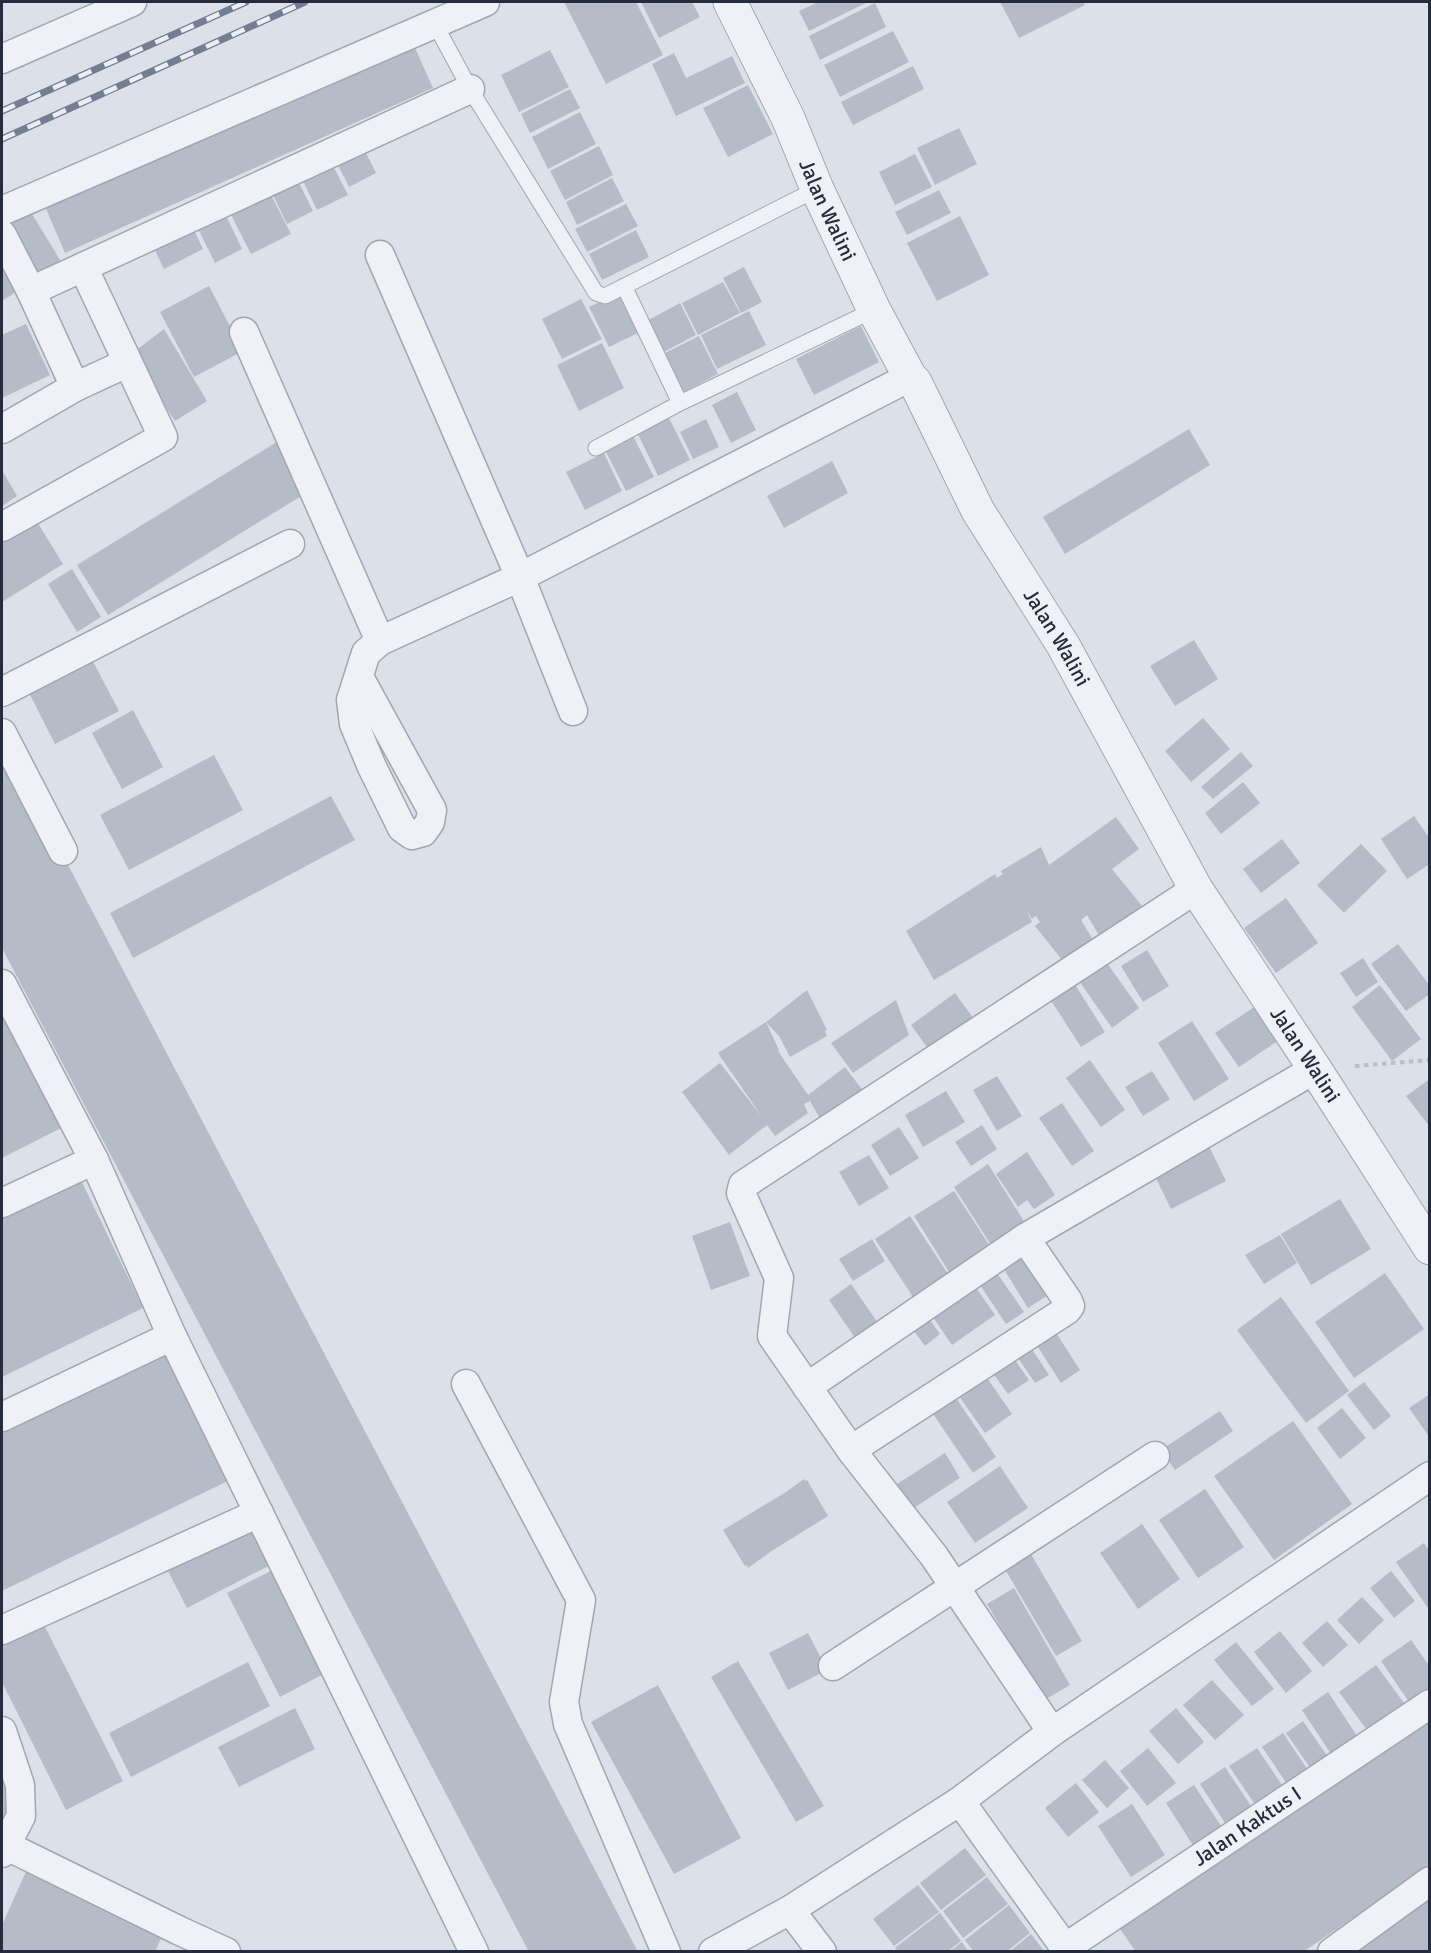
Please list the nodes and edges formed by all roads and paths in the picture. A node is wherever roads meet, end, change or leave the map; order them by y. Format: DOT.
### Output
graph roads {
  1 [pos="132,2"];
  2 [pos="485,2"];
  3 [pos="730,2"];
  4 [pos="435,24"];
  5 [pos="2,59"];
  6 [pos="470,89"];
  7 [pos="817,189"];
  8 [pos="2,211"];
  9 [pos="2,235"];
  10 [pos="380,255"];
  11 [pos="83,267"];
  12 [pos="624,286"];
  13 [pos="31,291"];
  14 [pos="874,310"];
  15 [pos="244,332"];
  16 [pos="127,363"];
  17 [pos="910,377"];
  18 [pos="75,387"];
  19 [pos="680,403"];
  20 [pos="2,429"];
  21 [pos="596,448"];
  22 [pos="2,527"];
  23 [pos="290,544"];
  24 [pos="520,577"];
  25 [pos="380,641"];
  26 [pos="359,677"];
  27 [pos="2,692"];
  28 [pos="573,711"];
  29 [pos="2,733"];
  30 [pos="63,851"];
  31 [pos="1196,889"];
  32 [pos="2,984"];
  33 [pos="1430,1060"];
  34 [pos="1315,1069"];
  35 [pos="94,1160"];
  36 [pos="2,1203"];
  37 [pos="1025,1238"];
  38 [pos="1430,1248"];
  39 [pos="172,1336"];
  40 [pos="466,1384"];
  41 [pos="807,1387"];
  42 [pos="2,1417"];
  43 [pos="851,1450"];
  44 [pos="1155,1456"];
  45 [pos="1430,1476"];
  46 [pos="259,1513"];
  47 [pos="954,1587"];
  48 [pos="2,1630"];
  49 [pos="833,1666"];
  50 [pos="1430,1704"];
  51 [pos="2,1731"];
  52 [pos="1052,1732"];
  53 [pos="960,1801"];
  54 [pos="3,1849"];
  55 [pos="1430,1881"];
  56 [pos="790,1910"];
  57 [pos="175,1941"];
  58 [pos="1067,1950"];
  59 [pos="226,1952"];
  60 [pos="474,1952"];
  61 [pos="666,1952"];
  62 [pos="713,1952"];
  63 [pos="822,1952"];
  64 [pos="1332,1952"];
  1 -- 5 [label="street"];
  2 -- 4 [label="street"];
  3 -- 7 [label="street, Jalan Walini"];
  4 -- 6 [label="lane"];
  4 -- 8 [label="street"];
  6 -- 11 [label="street"];
  6 -- 12 [label="lane"];
  7 -- 12 [label="lane"];
  7 -- 14 [label="street, Jalan Walini"];
  9 -- 13 [label="street"];
  10 -- 24 [label="street"];
  11 -- 13 [label="street"];
  11 -- 16 [label="street"];
  12 -- 19 [label="lane"];
  13 -- 18 [label="street"];
  14 -- 17 [label="street, Jalan Walini"];
  14 -- 19 [label="lane"];
  15 -- 25 [label="street"];
  16 -- 18 [label="street"];
  16 -- 22 [label="street"];
  17 -- 24 [label="street"];
  17 -- 31 [label="street, Jalan Walini"];
  18 -- 20 [label="street"];
  19 -- 21 [label="lane"];
  23 -- 27 [label="street"];
  24 -- 25 [label="street"];
  24 -- 28 [label="street"];
  25 -- 26 [label="street"];
  26 -- 26 [label="street"];
  29 -- 30 [label="street"];
  31 -- 34 [label="street, Jalan Walini"];
  31 -- 41 [label="street"];
  32 -- 35 [label="street"];
  33 -- 34 [label="path"];
  34 -- 37 [label="street"];
  34 -- 38 [label="street, Jalan Walini"];
  35 -- 36 [label="street"];
  35 -- 39 [label="street"];
  37 -- 41 [label="street"];
  37 -- 43 [label="street"];
  39 -- 42 [label="street"];
  39 -- 46 [label="street"];
  40 -- 61 [label="street"];
  41 -- 43 [label="street"];
  43 -- 47 [label="street"];
  44 -- 47 [label="street"];
  45 -- 52 [label="street"];
  46 -- 48 [label="street"];
  46 -- 60 [label="street"];
  47 -- 49 [label="street"];
  47 -- 52 [label="street"];
  50 -- 58 [label="street, Jalan Kaktus I"];
  51 -- 54 [label="street"];
  52 -- 53 [label="street"];
  53 -- 56 [label="street"];
  53 -- 58 [label="street"];
  54 -- 57 [label="street"];
  55 -- 64 [label="street"];
  56 -- 62 [label="street"];
  56 -- 63 [label="street"];
  57 -- 59 [label="street"];
}
